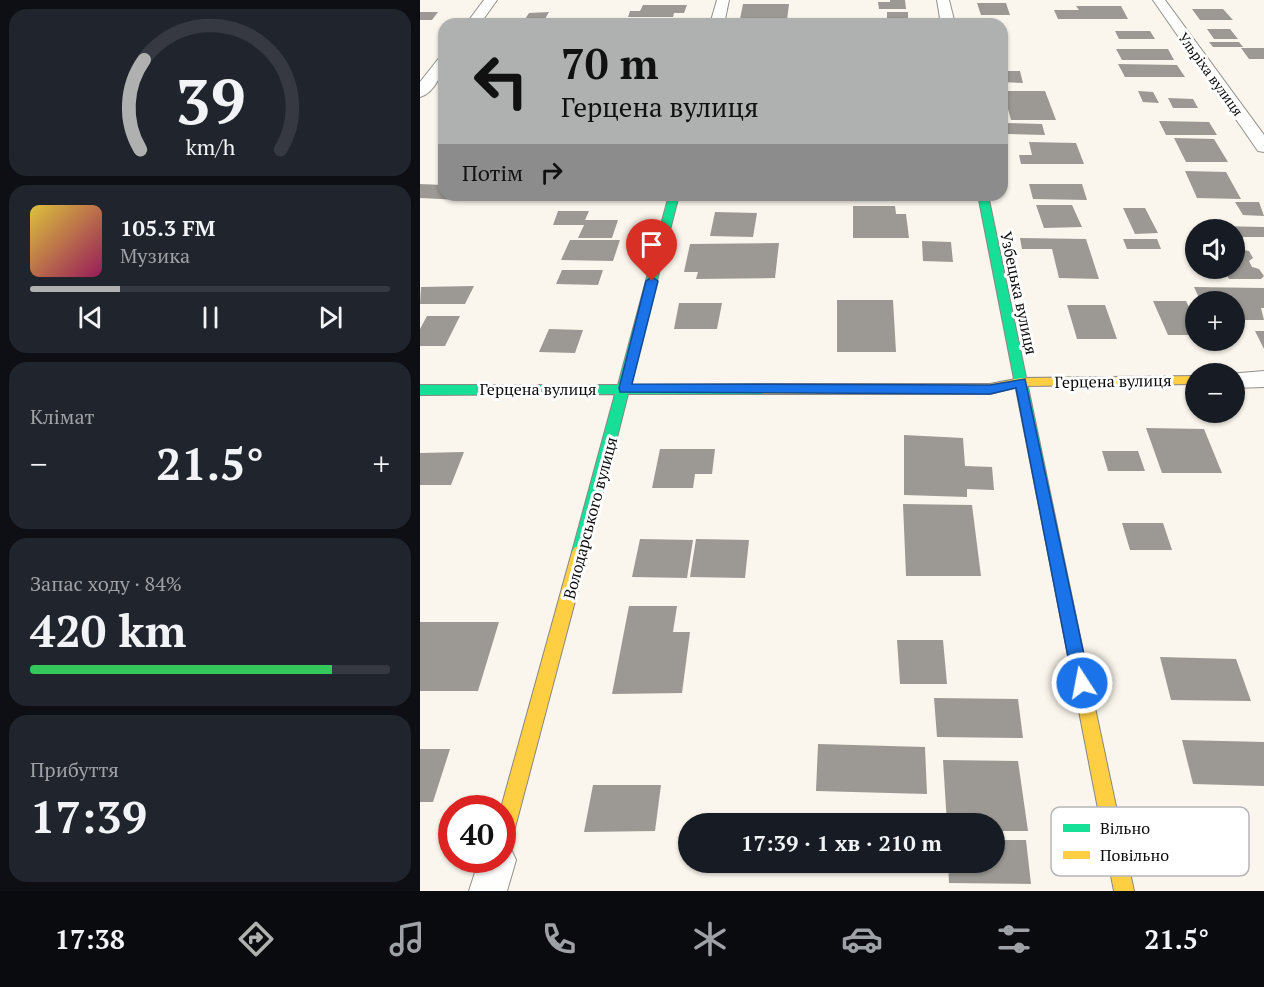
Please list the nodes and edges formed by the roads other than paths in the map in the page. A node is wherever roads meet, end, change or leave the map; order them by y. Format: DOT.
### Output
graph roads {
  1 [pos="491,0"];
  2 [pos="723,0"];
  3 [pos="943,0"];
  4 [pos="1159,0"];
  5 [pos="478,18"];
  6 [pos="718,18"];
  7 [pos="947,18"];
  8 [pos="438,69"];
  9 [pos="420,92"];
  10 [pos="1264,147"];
  11 [pos="672,201"];
  12 [pos="984,201"];
  13 [pos="1264,379"];
  14 [pos="1185,380"];
  15 [pos="1245,380"];
  16 [pos="1021,382"];
  17 [pos="625,388"];
  18 [pos="420,390"];
  19 [pos="514,795"];
  20 [pos="1107,807"];
  21 [pos="494,873"];
  22 [pos="1121,876"];
  23 [pos="489,891"];
  24 [pos="1124,891"];
  1 -- 5 [label="street"];
  2 -- 6 [label="street"];
  3 -- 7 [label="street"];
  4 -- 10 [label="street, Ульріха вулиця"];
  8 -- 9 [label="street"];
  11 -- 17 [label="street, Володарського вулиця"];
  12 -- 16 [label="street, Узбецька вулиця"];
  13 -- 15 [label="street"];
  14 -- 16 [label="street, Герцена вулиця"];
  16 -- 17 [label="street, Герцена вулиця"];
  16 -- 20 [label="street, Узбецька вулиця"];
  17 -- 18 [label="street, Герцена вулиця"];
  17 -- 19 [label="street, Володарського вулиця"];
  21 -- 23 [label="street"];
  22 -- 24 [label="street, Узбецька вулиця"];
}
